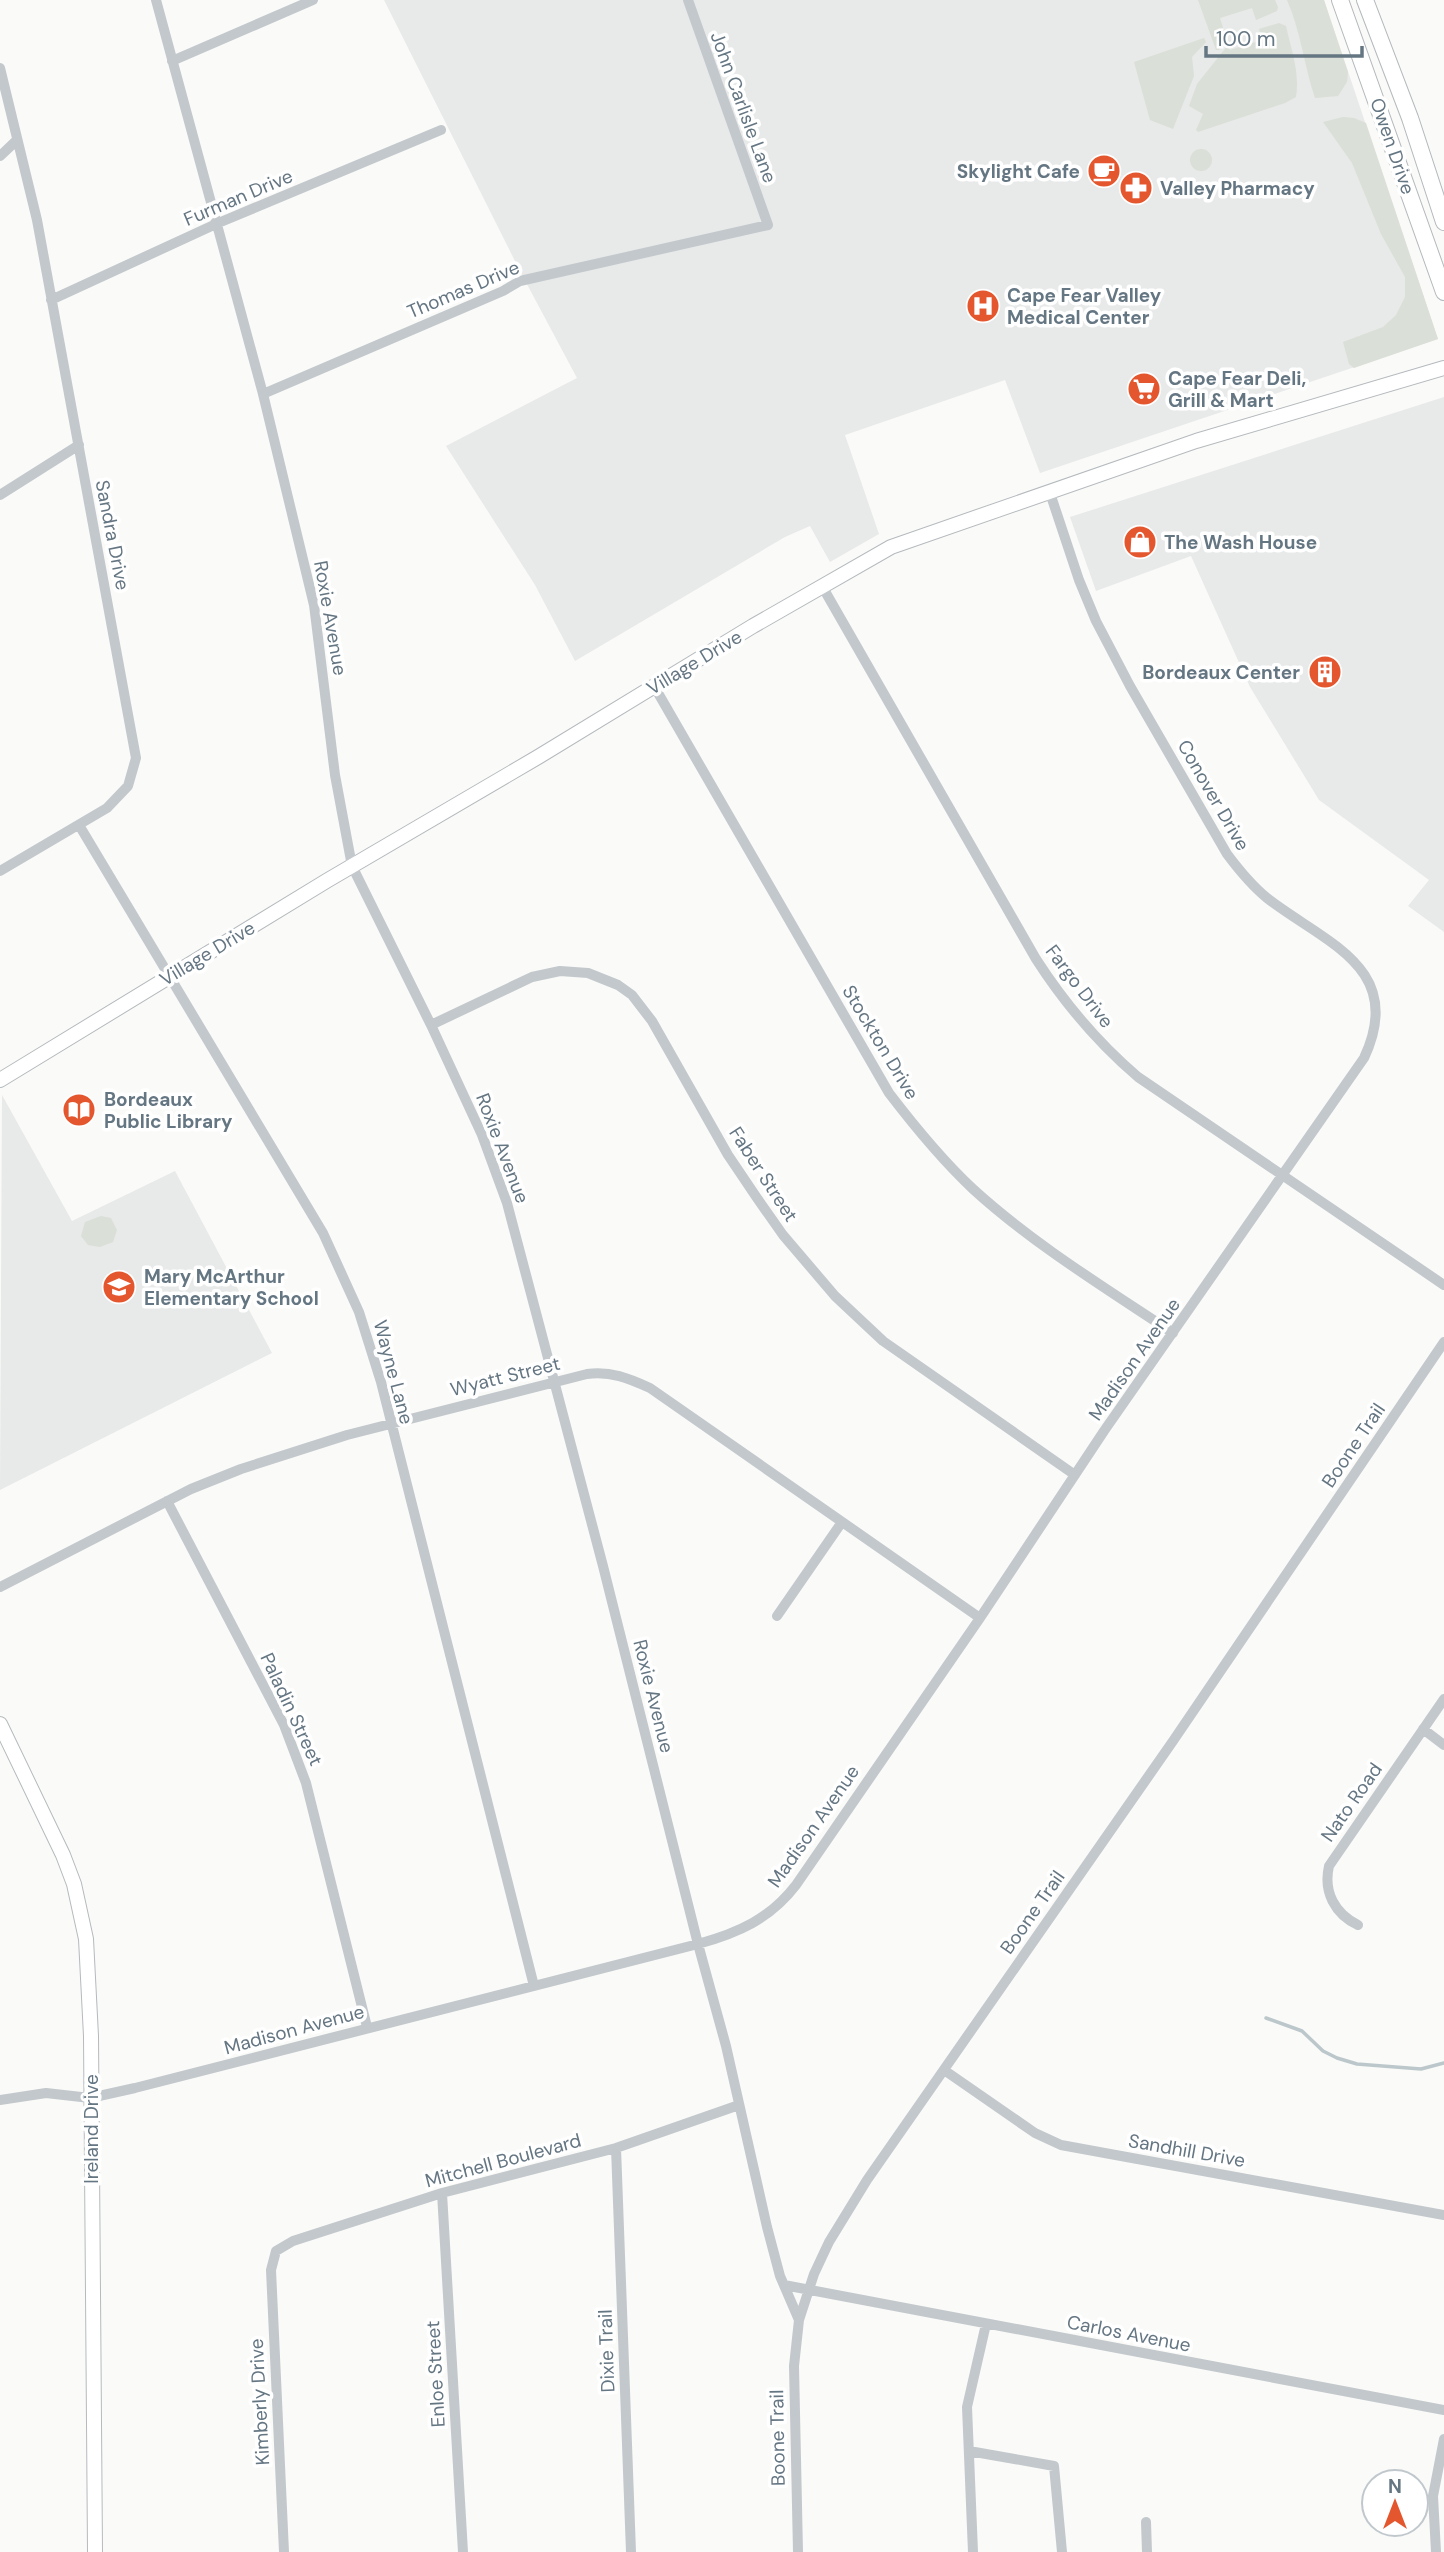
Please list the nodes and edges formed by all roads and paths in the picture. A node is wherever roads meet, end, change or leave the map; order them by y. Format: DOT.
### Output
graph roads {
  1 [pos="156,0"];
  2 [pos="313,0"];
  3 [pos="688,0"];
  4 [pos="1340,0"];
  5 [pos="1365,0"];
  6 [pos="172,61"];
  7 [pos="0,68"];
  8 [pos="441,130"];
  9 [pos="17,139"];
  10 [pos="0,156"];
  11 [pos="1444,222"];
  12 [pos="216,225"];
  13 [pos="768,225"];
  14 [pos="1444,292"];
  15 [pos="51,300"];
  16 [pos="1444,368"];
  17 [pos="263,394"];
  18 [pos="79,445"];
  19 [pos="1050,493"];
  20 [pos="0,495"];
  21 [pos="822,586"];
  22 [pos="654,686"];
  23 [pos="79,825"];
  24 [pos="352,866"];
  25 [pos="0,871"];
  26 [pos="170,976"];
  27 [pos="431,1026"];
  28 [pos="0,1080"];
  29 [pos="1283,1175"];
  30 [pos="1444,1285"];
  31 [pos="1173,1333"];
  32 [pos="1444,1342"];
  33 [pos="555,1382"];
  34 [pos="390,1424"];
  35 [pos="1075,1475"];
  36 [pos="167,1501"];
  37 [pos="842,1522"];
  38 [pos="0,1587"];
  39 [pos="777,1616"];
  40 [pos="980,1618"];
  41 [pos="1444,1699"];
  42 [pos="0,1724"];
  43 [pos="1423,1729"];
  44 [pos="1444,1745"];
  45 [pos="1358,1925"];
  46 [pos="698,1944"];
  47 [pos="534,1986"];
  48 [pos="367,2027"];
  49 [pos="944,2070"];
  50 [pos="90,2098"];
  51 [pos="0,2100"];
  52 [pos="739,2105"];
  53 [pos="616,2148"];
  54 [pos="442,2193"];
  55 [pos="1444,2214"];
  56 [pos="276,2250"];
  57 [pos="784,2285"];
  58 [pos="808,2291"];
  59 [pos="799,2320"];
  60 [pos="986,2324"];
  61 [pos="1444,2410"];
  62 [pos="1444,2439"];
  63 [pos="969,2451"];
  64 [pos="1146,2522"];
  65 [pos="95,2552"];
  66 [pos="284,2552"];
  67 [pos="463,2552"];
  68 [pos="631,2552"];
  69 [pos="799,2552"];
  70 [pos="974,2552"];
  71 [pos="1062,2552"];
  72 [pos="1147,2552"];
  73 [pos="1436,2552"];
  1 -- 6 [label="street, Roxie Avenue"];
  2 -- 6 [label="street"];
  3 -- 13 [label="street, John Carlisle Lane"];
  4 -- 14 [label="highway, Owen Drive"];
  5 -- 11 [label="highway, Owen Drive"];
  6 -- 12 [label="street, Roxie Avenue"];
  7 -- 9 [label="street, Sandra Drive"];
  8 -- 12 [label="street, Furman Drive"];
  9 -- 10 [label="street"];
  9 -- 15 [label="street, Sandra Drive"];
  12 -- 15 [label="street, Furman Drive"];
  12 -- 17 [label="street, Roxie Avenue"];
  13 -- 17 [label="street, Thomas Drive"];
  15 -- 18 [label="street, Sandra Drive"];
  16 -- 19 [label="main road, Village Drive"];
  17 -- 24 [label="street, Roxie Avenue"];
  18 -- 20 [label="street"];
  18 -- 23 [label="street, Sandra Drive"];
  19 -- 21 [label="main road, Village Drive"];
  19 -- 29 [label="street, Conover Drive"];
  21 -- 22 [label="main road, Village Drive"];
  21 -- 29 [label="street, Fargo Drive"];
  22 -- 24 [label="main road, Village Drive"];
  22 -- 31 [label="street, Stockton Drive"];
  23 -- 25 [label="street, Sandra Drive"];
  23 -- 26 [label="street, Wayne Lane"];
  24 -- 26 [label="main road, Village Drive"];
  24 -- 27 [label="street, Roxie Avenue"];
  26 -- 28 [label="main road, Village Drive"];
  26 -- 34 [label="street, Wayne Lane"];
  27 -- 33 [label="street, Roxie Avenue"];
  27 -- 35 [label="street, Faber Street"];
  29 -- 30 [label="street, Fargo Drive"];
  29 -- 31 [label="street, Madison Avenue"];
  31 -- 35 [label="street, Madison Avenue"];
  32 -- 49 [label="street, Boone Trail"];
  33 -- 34 [label="street, Wyatt Street"];
  33 -- 37 [label="street, Wyatt Street"];
  33 -- 46 [label="street, Roxie Avenue"];
  34 -- 36 [label="street, Wyatt Street"];
  34 -- 47 [label="street, Wayne Lane"];
  35 -- 40 [label="street, Madison Avenue"];
  36 -- 38 [label="street, Wyatt Street"];
  36 -- 48 [label="street, Paladin Street"];
  37 -- 39 [label="street"];
  37 -- 40 [label="street, Wyatt Street"];
  40 -- 46 [label="street, Madison Avenue"];
  41 -- 43 [label="street, Nato Road"];
  42 -- 50 [label="main road, Ireland Drive"];
  43 -- 44 [label="street"];
  43 -- 45 [label="street, Nato Road"];
  46 -- 47 [label="street, Madison Avenue"];
  46 -- 52 [label="street, Roxie Avenue"];
  47 -- 48 [label="street, Madison Avenue"];
  48 -- 50 [label="street, Madison Avenue"];
  49 -- 55 [label="street, Sandhill Drive"];
  49 -- 58 [label="street, Boone Trail"];
  50 -- 51 [label="street"];
  50 -- 65 [label="main road, Ireland Drive"];
  52 -- 53 [label="street, Mitchell Boulevard"];
  52 -- 57 [label="street, Roxie Avenue"];
  53 -- 54 [label="street, Mitchell Boulevard"];
  53 -- 68 [label="street, Dixie Trail"];
  54 -- 56 [label="street, Mitchell Boulevard"];
  54 -- 67 [label="street, Enloe Street"];
  56 -- 66 [label="street, Kimberly Drive"];
  57 -- 58 [label="street, Carlos Avenue"];
  57 -- 59 [label="street, Roxie Avenue"];
  58 -- 59 [label="street, Boone Trail"];
  58 -- 60 [label="street, Carlos Avenue"];
  59 -- 69 [label="street, Boone Trail"];
  60 -- 61 [label="street, Carlos Avenue"];
  60 -- 63 [label="street"];
  62 -- 73 [label="street"];
  63 -- 70 [label="street"];
  63 -- 71 [label="street"];
  64 -- 72 [label="street"];
}
